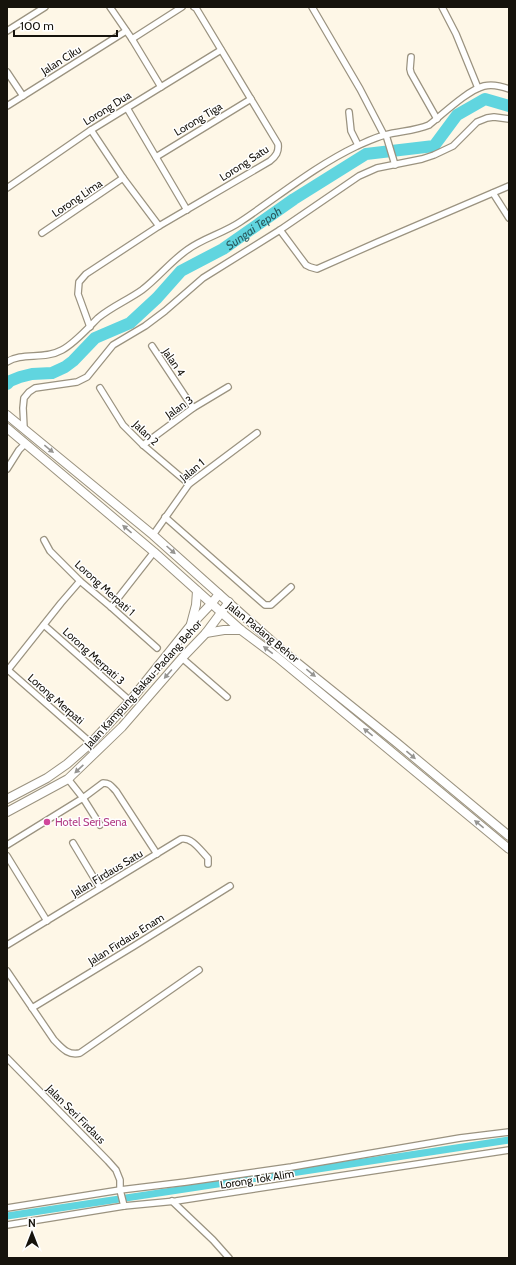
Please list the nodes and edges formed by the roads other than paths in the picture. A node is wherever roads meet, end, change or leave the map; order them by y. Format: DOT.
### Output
graph roads {
  1 [pos="45,7"];
  2 [pos="110,7"];
  3 [pos="182,7"];
  4 [pos="194,7"];
  5 [pos="312,7"];
  6 [pos="442,7"];
  7 [pos="7,31"];
  8 [pos="126,31"];
  9 [pos="132,39"];
  10 [pos="221,50"];
  11 [pos="411,57"];
  12 [pos="7,72"];
  13 [pos="161,87"];
  14 [pos="478,88"];
  15 [pos="509,89"];
  16 [pos="23,96"];
  17 [pos="251,99"];
  18 [pos="7,106"];
  19 [pos="127,108"];
  20 [pos="349,112"];
  21 [pos="437,119"];
  22 [pos="509,119"];
  23 [pos="90,130"];
  24 [pos="386,137"];
  25 [pos="358,145"];
  26 [pos="156,157"];
  27 [pos="395,165"];
  28 [pos="123,178"];
  29 [pos="509,186"];
  30 [pos="7,188"];
  31 [pos="493,193"];
  32 [pos="187,210"];
  33 [pos="509,218"];
  34 [pos="159,226"];
  35 [pos="280,230"];
  36 [pos="42,234"];
  37 [pos="90,327"];
  38 [pos="152,346"];
  39 [pos="7,362"];
  40 [pos="228,387"];
  41 [pos="100,388"];
  42 [pos="193,408"];
  43 [pos="7,415"];
  44 [pos="21,427"];
  45 [pos="7,428"];
  46 [pos="257,433"];
  47 [pos="23,442"];
  48 [pos="142,445"];
  49 [pos="7,470"];
  50 [pos="189,484"];
  51 [pos="165,517"];
  52 [pos="153,535"];
  53 [pos="44,540"];
  54 [pos="154,552"];
  55 [pos="80,581"];
  56 [pos="291,587"];
  57 [pos="197,591"];
  58 [pos="219,594"];
  59 [pos="229,602"];
  60 [pos="211,604"];
  61 [pos="111,607"];
  62 [pos="221,612"];
  63 [pos="44,625"];
  64 [pos="190,625"];
  65 [pos="241,630"];
  66 [pos="206,634"];
  67 [pos="157,648"];
  68 [pos="182,658"];
  69 [pos="7,671"];
  70 [pos="227,697"];
  71 [pos="130,702"];
  72 [pos="91,743"];
  73 [pos="68,780"];
  74 [pos="83,798"];
  75 [pos="7,799"];
  76 [pos="7,812"];
  77 [pos="100,824"];
  78 [pos="509,836"];
  79 [pos="73,843"];
  80 [pos="7,845"];
  81 [pos="509,849"];
  82 [pos="157,854"];
  83 [pos="7,856"];
  84 [pos="208,864"];
  85 [pos="230,886"];
  86 [pos="100,888"];
  87 [pos="47,921"];
  88 [pos="7,945"];
  89 [pos="199,970"];
  90 [pos="7,971"];
  91 [pos="32,1008"];
  92 [pos="7,1058"];
  93 [pos="509,1132"];
  94 [pos="509,1150"];
  95 [pos="120,1191"];
  96 [pos="172,1201"];
  97 [pos="123,1205"];
  98 [pos="7,1208"];
  99 [pos="7,1225"];
  100 [pos="230,1258"];
  1 -- 7 [label="street"];
  2 -- 8 [label="street"];
  3 -- 9 [label="street"];
  4 -- 10 [label="street, Lorong Satu"];
  5 -- 24 [label="street"];
  6 -- 14 [label="street"];
  8 -- 9 [label="street"];
  8 -- 16 [label="street, Jalan Ciku"];
  9 -- 13 [label="street"];
  10 -- 13 [label="street, Lorong Dua"];
  10 -- 17 [label="street, Lorong Satu"];
  11 -- 21 [label="street"];
  12 -- 16 [label="street"];
  13 -- 19 [label="street, Lorong Dua"];
  14 -- 15 [label="street"];
  14 -- 21 [label="street"];
  16 -- 18 [label="street, Jalan Ciku"];
  17 -- 26 [label="street, Lorong Tiga"];
  17 -- 32 [label="street, Lorong Satu"];
  19 -- 23 [label="street, Lorong Dua"];
  19 -- 26 [label="street"];
  20 -- 25 [label="street"];
  21 -- 24 [label="street"];
  22 -- 27 [label="street"];
  23 -- 28 [label="street"];
  23 -- 30 [label="street, Lorong Dua"];
  24 -- 25 [label="street"];
  24 -- 27 [label="street"];
  25 -- 37 [label="street"];
  26 -- 32 [label="street"];
  27 -- 35 [label="street"];
  28 -- 34 [label="street"];
  28 -- 36 [label="street, Lorong Lima"];
  29 -- 31 [label="street"];
  31 -- 33 [label="street"];
  31 -- 35 [label="street"];
  32 -- 34 [label="street, Lorong Satu"];
  34 -- 37 [label="street, Lorong Satu"];
  35 -- 44 [label="street"];
  37 -- 39 [label="street"];
  38 -- 42 [label="street, Jalan 4"];
  40 -- 42 [label="street, Jalan 3"];
  41 -- 48 [label="street, Jalan 2"];
  42 -- 48 [label="street, Jalan 3"];
  43 -- 44 [label="main road, Jalan Padang Behor"];
  44 -- 52 [label="main road, Jalan Padang Behor, one-way"];
  45 -- 47 [label="main road, Jalan Padang Behor"];
  46 -- 50 [label="street, Jalan 1"];
  47 -- 49 [label="street"];
  54 -- 47 [label="main road, Jalan Padang Behor, one-way"];
  48 -- 50 [label="street, Jalan 2"];
  50 -- 51 [label="street, Jalan 1"];
  51 -- 52 [label="street, Jalan 1"];
  51 -- 56 [label="street"];
  52 -- 58 [label="main road, Jalan Padang Behor, one-way"];
  53 -- 55 [label="street, Lorong Merpati 1"];
  54 -- 57 [label="main road, Jalan Padang Behor"];
  54 -- 61 [label="street"];
  55 -- 61 [label="street, Lorong Merpati 1"];
  55 -- 63 [label="street"];
  57 -- 60 [label="main road, Jalan Padang Behor"];
  57 -- 64 [label="main road"];
  58 -- 59 [label="main road, Jalan Padang Behor"];
  58 -- 60 [label="main road, Jalan Kampung Bakau-Padang Behor"];
  59 -- 62 [label="main road, Jalan Kampung Bakau-Padang Behor"];
  59 -- 78 [label="main road, Jalan Padang Behor, one-way"];
  60 -- 62 [label="main road, Jalan Padang Behor"];
  60 -- 64 [label="main road, Jalan Kampung Bakau-Padang Behor"];
  61 -- 67 [label="street, Lorong Merpati 1"];
  62 -- 65 [label="main road, Jalan Padang Behor"];
  62 -- 66 [label="main road, Jalan Kampung Bakau-Padang Behor"];
  63 -- 69 [label="street"];
  63 -- 71 [label="street, Lorong Merpati 3"];
  64 -- 71 [label="main road, Jalan Kampung Bakau-Padang Behor"];
  65 -- 66 [label="main road"];
  81 -- 65 [label="main road, Jalan Padang Behor, one-way"];
  66 -- 68 [label="main road, Jalan Kampung Bakau-Padang Behor"];
  68 -- 70 [label="street"];
  68 -- 73 [label="main road, Jalan Kampung Bakau-Padang Behor, one-way"];
  69 -- 72 [label="street, Lorong Merpati"];
  71 -- 72 [label="main road, Jalan Kampung Bakau-Padang Behor"];
  72 -- 75 [label="main road, Jalan Kampung Bakau-Padang Behor"];
  73 -- 74 [label="street"];
  73 -- 76 [label="main road, Jalan Kampung Bakau-Padang Behor"];
  74 -- 77 [label="street"];
  74 -- 80 [label="street"];
  74 -- 82 [label="street"];
  79 -- 86 [label="street"];
  82 -- 84 [label="street, Jalan Firdaus Satu"];
  82 -- 86 [label="street, Jalan Firdaus Satu"];
  83 -- 87 [label="street"];
  85 -- 91 [label="street, Jalan Firdaus Enam"];
  86 -- 87 [label="street, Jalan Firdaus Satu"];
  87 -- 88 [label="street, Jalan Firdaus Satu"];
  89 -- 91 [label="street"];
  90 -- 91 [label="street"];
  92 -- 95 [label="street, Jalan Seri Firdaus"];
  93 -- 95 [label="street"];
  94 -- 96 [label="street, Lorong Tok Alim"];
  95 -- 97 [label="street, Jalan Seri Firdaus"];
  95 -- 98 [label="street"];
  96 -- 97 [label="street, Lorong Tok Alim"];
  96 -- 100 [label="street"];
  97 -- 99 [label="street, Lorong Tok Alim"];
}
